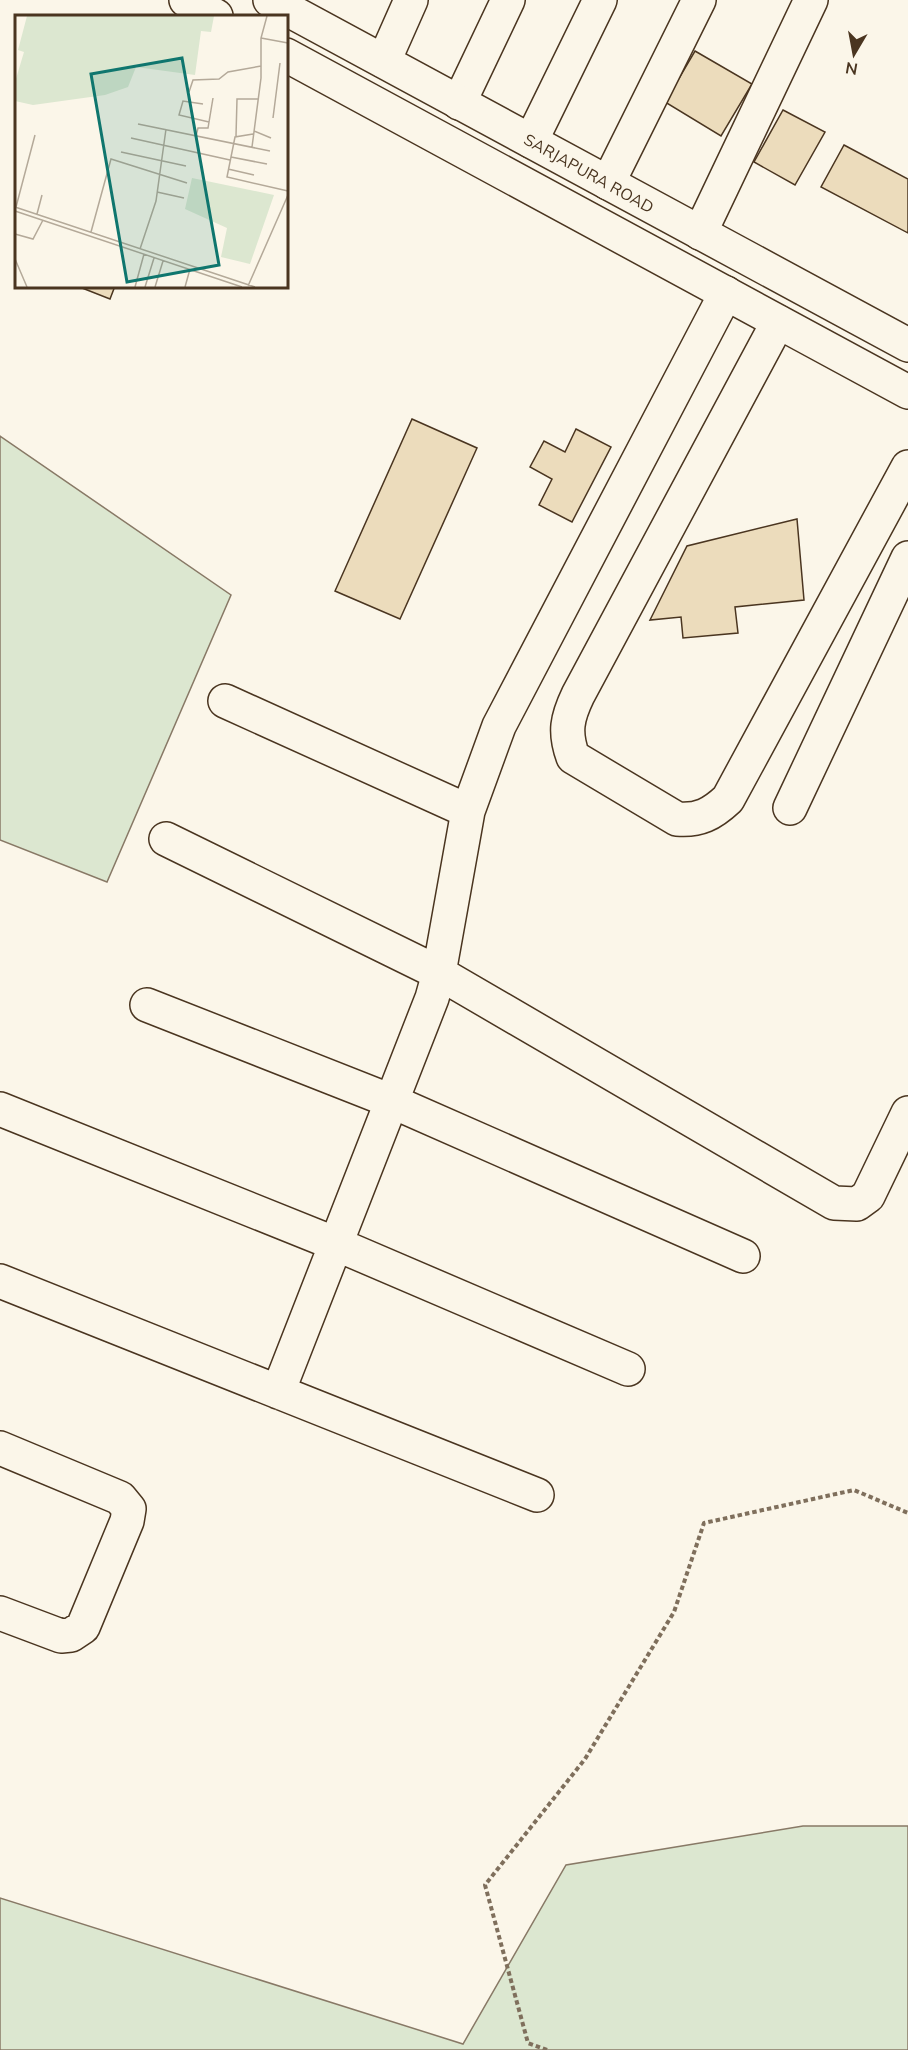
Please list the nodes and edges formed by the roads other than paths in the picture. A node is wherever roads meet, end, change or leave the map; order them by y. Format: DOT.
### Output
graph roads {
  1 [pos="186,0"];
  2 [pos="411,0"];
  3 [pos="508,0"];
  4 [pos="600,0"];
  5 [pos="699,0"];
  6 [pos="811,0"];
  7 [pos="284,3"];
  8 [pos="214,15"];
  9 [pos="288,56"];
  10 [pos="384,61"];
  11 [pos="459,103"];
  12 [pos="531,141"];
  13 [pos="608,183"];
  14 [pos="700,233"];
  15 [pos="726,293"];
  16 [pos="778,322"];
  17 [pos="908,345"];
  18 [pos="908,393"];
  19 [pos="908,467"];
  20 [pos="908,558"];
  21 [pos="225,701"];
  22 [pos="790,808"];
  23 [pos="468,811"];
  24 [pos="166,839"];
  25 [pos="439,973"];
  26 [pos="147,1005"];
  27 [pos="391,1101"];
  28 [pos="0,1109"];
  29 [pos="908,1113"];
  30 [pos="336,1244"];
  31 [pos="743,1256"];
  32 [pos="2,1286"];
  33 [pos="628,1369"];
  34 [pos="278,1392"];
  35 [pos="0,1449"];
  36 [pos="537,1495"];
  37 [pos="0,1613"];
  1 -- 8 [label="street"];
  2 -- 10 [label="street"];
  3 -- 11 [label="street"];
  4 -- 12 [label="street"];
  5 -- 13 [label="street"];
  6 -- 14 [label="street"];
  7 -- 10 [label="street, SARJAPURA ROAD"];
  9 -- 15 [label="street"];
  10 -- 11 [label="street, SARJAPURA ROAD"];
  11 -- 12 [label="street, SARJAPURA ROAD"];
  12 -- 13 [label="street, SARJAPURA ROAD"];
  13 -- 14 [label="street, SARJAPURA ROAD"];
  14 -- 17 [label="street, SARJAPURA ROAD"];
  15 -- 16 [label="street"];
  15 -- 23 [label="street"];
  16 -- 18 [label="street"];
  16 -- 19 [label="street"];
  20 -- 22 [label="street"];
  21 -- 23 [label="street"];
  23 -- 25 [label="street"];
  24 -- 25 [label="street"];
  25 -- 27 [label="street"];
  25 -- 29 [label="street"];
  26 -- 27 [label="street"];
  27 -- 30 [label="street"];
  27 -- 31 [label="street"];
  28 -- 30 [label="street"];
  30 -- 33 [label="street"];
  30 -- 34 [label="street"];
  32 -- 34 [label="street"];
  34 -- 36 [label="street"];
  35 -- 37 [label="street"];
}
